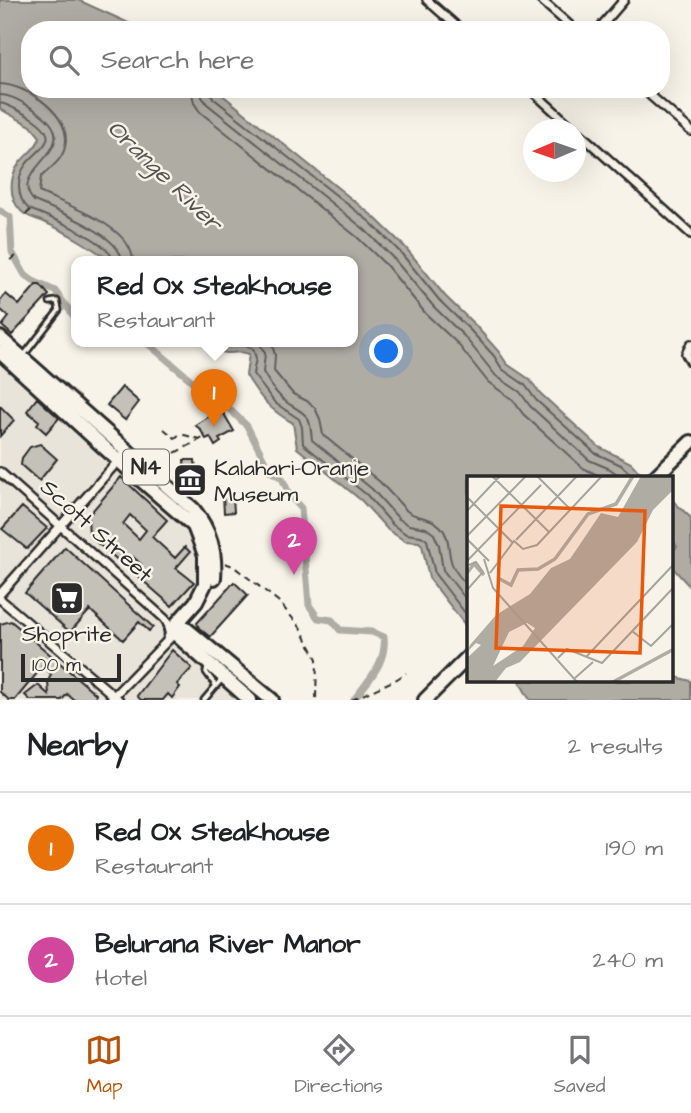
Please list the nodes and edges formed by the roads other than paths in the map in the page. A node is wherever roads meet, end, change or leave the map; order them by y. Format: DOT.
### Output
graph roads {
  1 [pos="427,0"];
  2 [pos="541,0"];
  3 [pos="624,0"];
  4 [pos="451,21"];
  5 [pos="565,21"];
  6 [pos="606,21"];
  7 [pos="540,98"];
  8 [pos="653,98"];
  9 [pos="563,119"];
  10 [pos="691,131"];
  11 [pos="586,140"];
  12 [pos="691,234"];
  13 [pos="50,302"];
  14 [pos="0,338"];
  15 [pos="691,344"];
  16 [pos="9,358"];
  17 [pos="691,362"];
  18 [pos="691,442"];
  19 [pos="123,456"];
  20 [pos="0,472"];
  21 [pos="656,476"];
  22 [pos="61,526"];
  23 [pos="0,596"];
  24 [pos="174,629"];
  25 [pos="467,658"];
  26 [pos="232,666"];
  27 [pos="220,682"];
  28 [pos="425,698"];
  29 [pos="114,699"];
  30 [pos="204,700"];
  31 [pos="250,700"];
  32 [pos="272,700"];
  1 -- 4 [label="street"];
  2 -- 5 [label="street"];
  3 -- 6 [label="street"];
  7 -- 9 [label="street"];
  8 -- 10 [label="street"];
  11 -- 12 [label="street"];
  13 -- 16 [label="lane"];
  14 -- 16 [label="highway, N14"];
  15 -- 17 [label="street"];
  16 -- 19 [label="highway, N14"];
  18 -- 21 [label="highway"];
  19 -- 22 [label="street"];
  19 -- 24 [label="highway, N14"];
  20 -- 22 [label="street, Scott Street"];
  22 -- 23 [label="street"];
  22 -- 24 [label="street, Scott Street"];
  23 -- 29 [label="street"];
  24 -- 26 [label="highway, Scott Street"];
  24 -- 27 [label="highway, Scott Street"];
  24 -- 29 [label="street"];
  25 -- 28 [label="highway"];
  26 -- 27 [label="lane"];
  26 -- 32 [label="highway, Scott Street"];
  27 -- 30 [label="lane"];
  27 -- 31 [label="highway, Scott Street"];
}
